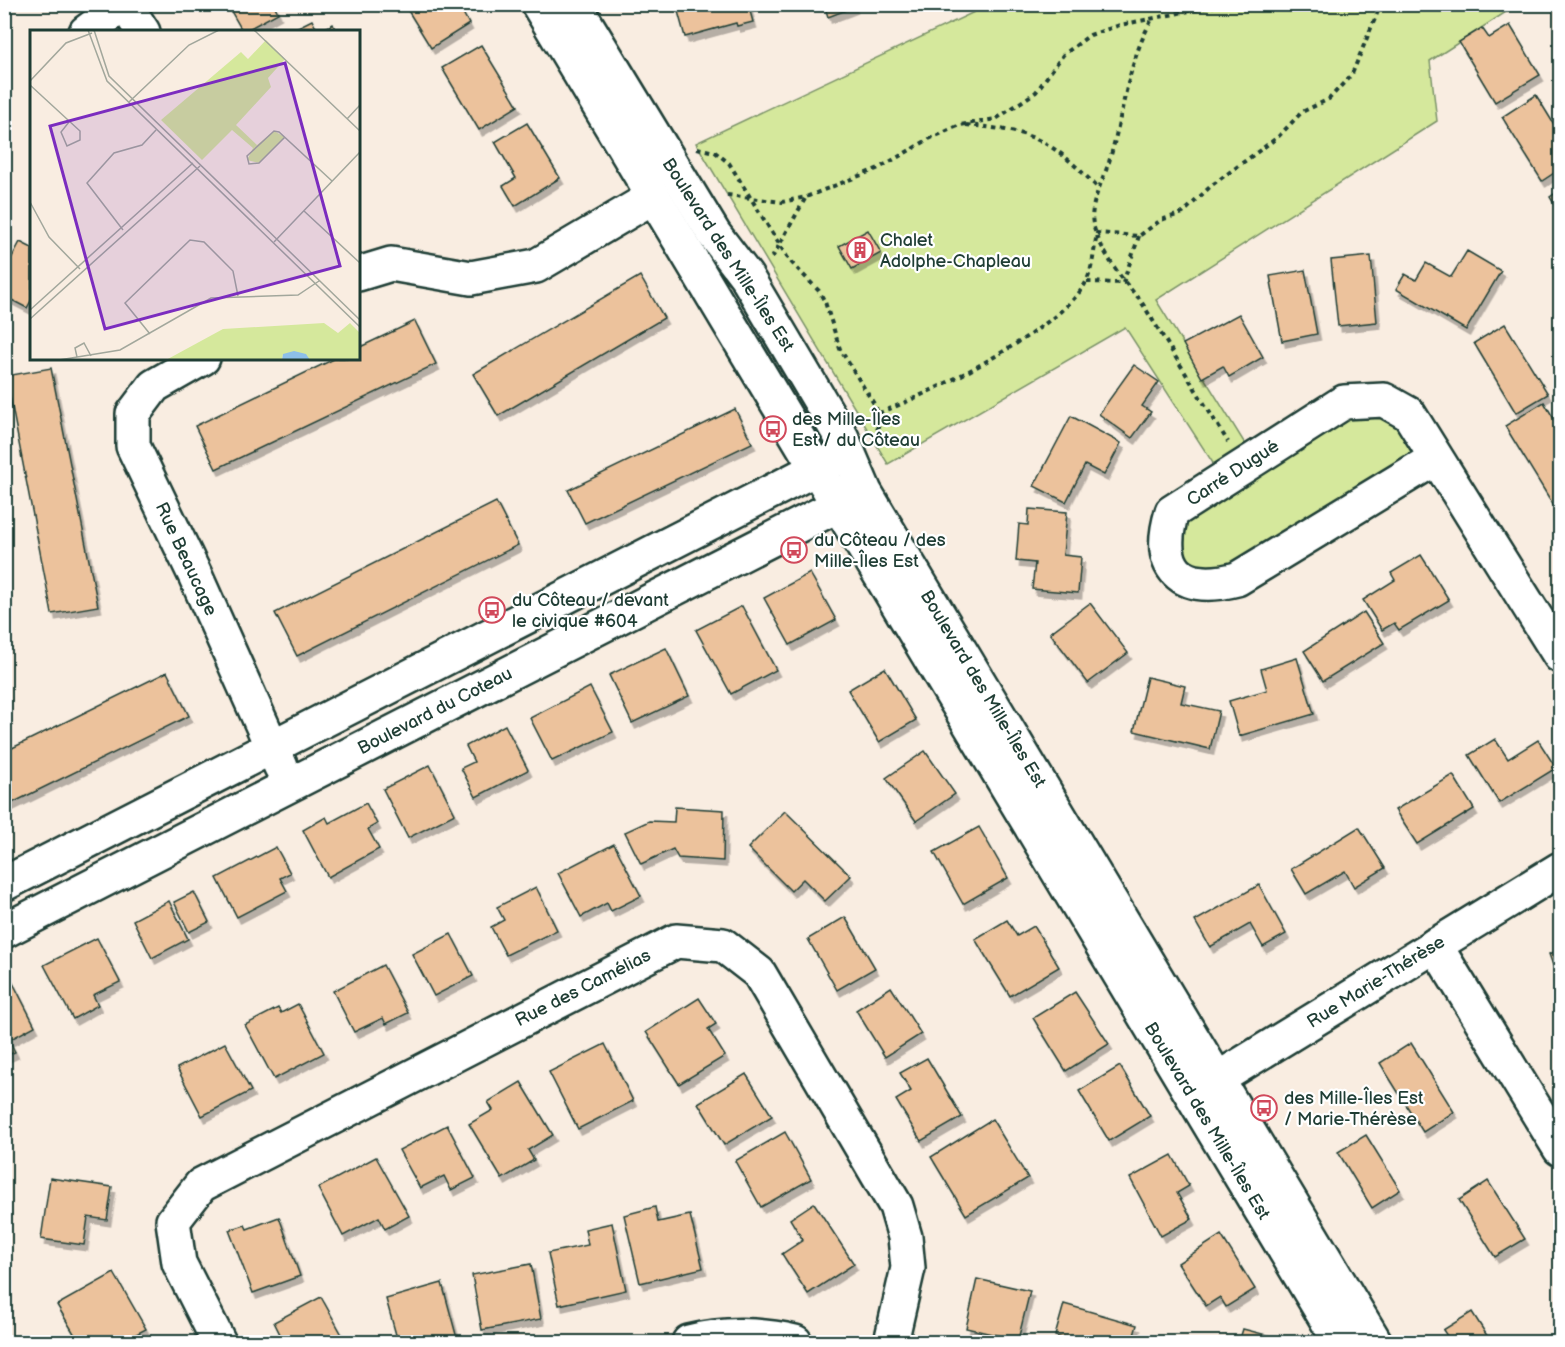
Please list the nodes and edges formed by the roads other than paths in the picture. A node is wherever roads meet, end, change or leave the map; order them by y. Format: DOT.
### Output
graph roads {
  1 [pos="125,4"];
  2 [pos="538,4"];
  3 [pos="574,4"];
  4 [pos="89,30"];
  5 [pos="142,30"];
  6 [pos="653,197"];
  7 [pos="360,273"];
  8 [pos="200,360"];
  9 [pos="860,446"];
  10 [pos="1436,458"];
  11 [pos="817,468"];
  12 [pos="852,498"];
  13 [pos="1560,656"];
  14 [pos="271,748"];
  15 [pos="289,785"];
  16 [pos="1560,869"];
  17 [pos="4,884"];
  18 [pos="4,931"];
  19 [pos="1435,945"];
  20 [pos="1205,1088"];
  21 [pos="1560,1149"];
  22 [pos="219,1342"];
  23 [pos="689,1342"];
  24 [pos="795,1342"];
  25 [pos="891,1342"];
  26 [pos="1340,1342"];
  27 [pos="1375,1342"];
  1 -- 4 [label="street"];
  1 -- 5 [label="street"];
  2 -- 6 [label="street, Boulevard des Mille-Îles Est"];
  3 -- 9 [label="street, Boulevard des Mille-Îles Est"];
  6 -- 7 [label="street"];
  6 -- 11 [label="street, Boulevard des Mille-Îles Est"];
  8 -- 14 [label="street, Rue Beaucage"];
  9 -- 11 [label="street"];
  9 -- 12 [label="street, Boulevard des Mille-Îles Est"];
  10 -- 10 [label="street, Carré Dugué"];
  10 -- 13 [label="street, Carré Dugué"];
  11 -- 12 [label="street, Boulevard des Mille-Îles Est"];
  11 -- 14 [label="street"];
  12 -- 15 [label="street, Boulevard du Coteau"];
  12 -- 20 [label="street, Boulevard des Mille-Îles Est"];
  14 -- 15 [label="street, Rue Beaucage"];
  14 -- 17 [label="street"];
  15 -- 18 [label="street, Boulevard du Coteau"];
  16 -- 19 [label="street, Rue Marie-Thérèse"];
  19 -- 20 [label="street, Rue Marie-Thérèse"];
  19 -- 21 [label="street"];
  20 -- 26 [label="street, Boulevard des Mille-Îles Est"];
  20 -- 27 [label="street, Boulevard des Mille-Îles Est"];
  22 -- 25 [label="street, Rue des Camélias"];
  23 -- 24 [label="street"];
}
